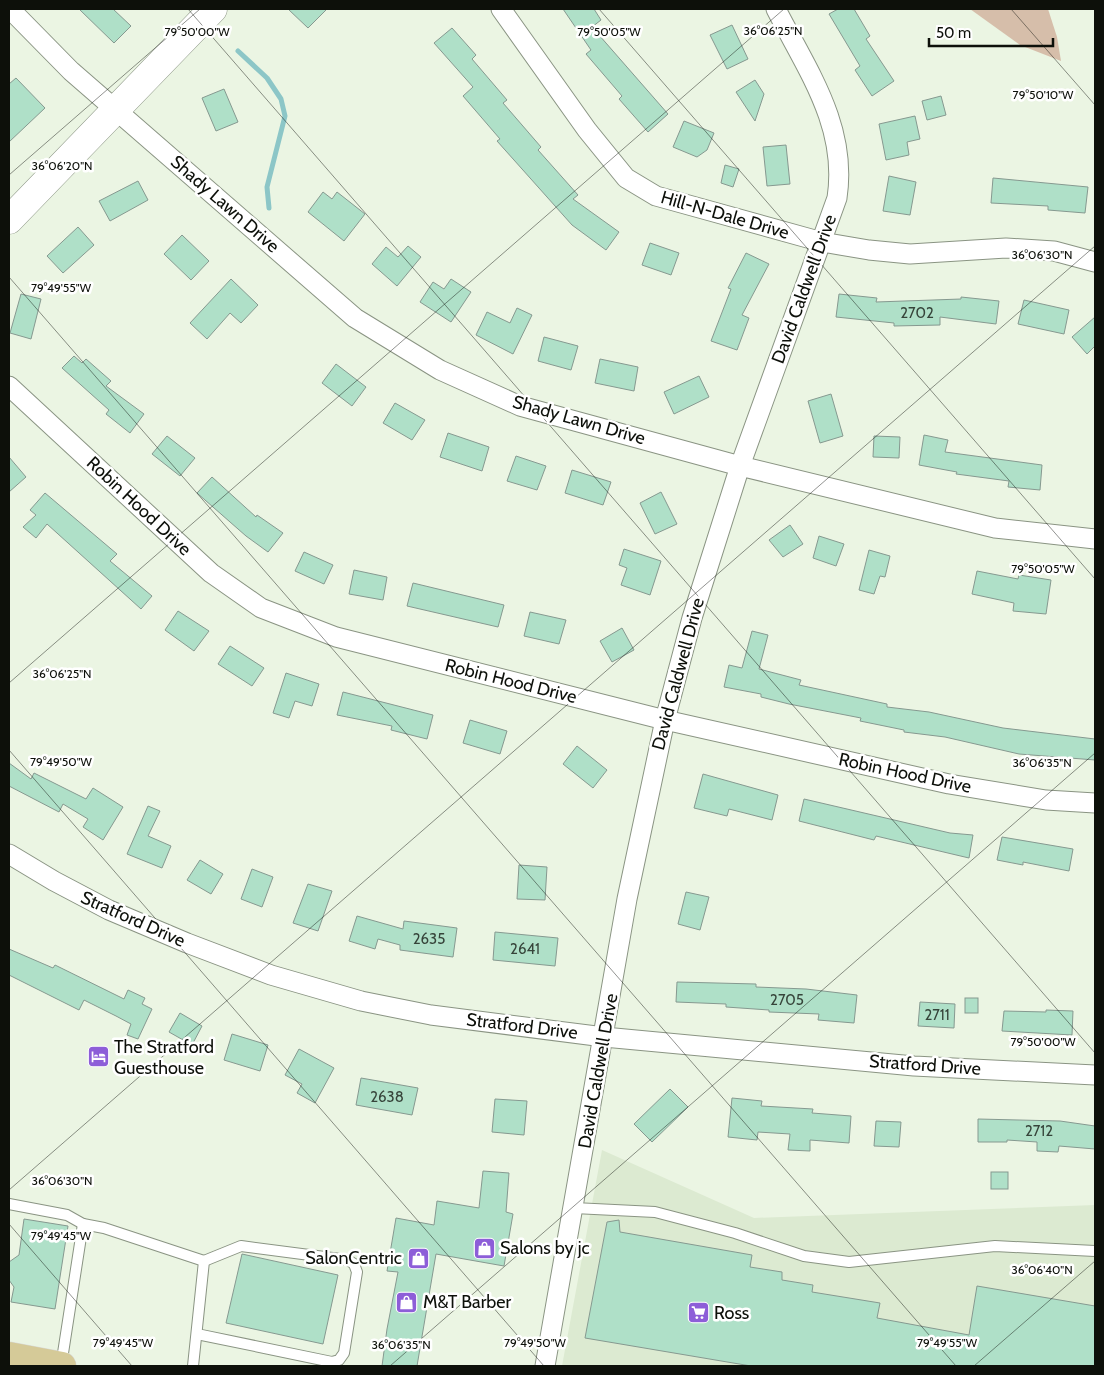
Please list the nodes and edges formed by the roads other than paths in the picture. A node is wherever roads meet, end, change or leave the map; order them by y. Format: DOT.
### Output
graph roads {
  1 [pos="10,9"];
  2 [pos="213,9"];
  3 [pos="501,9"];
  4 [pos="776,9"];
  5 [pos="117,111"];
  6 [pos="9,220"];
  7 [pos="822,242"];
  8 [pos="1095,262"];
  9 [pos="9,386"];
  10 [pos="740,466"];
  11 [pos="1095,539"];
  12 [pos="665,720"];
  13 [pos="1095,804"];
  14 [pos="9,854"];
  15 [pos="604,1037"];
  16 [pos="1095,1075"];
  17 [pos="9,1204"];
  18 [pos="574,1208"];
  19 [pos="83,1224"];
  20 [pos="1095,1252"];
  21 [pos="204,1261"];
  22 [pos="197,1334"];
  23 [pos="9,1356"];
  24 [pos="61,1366"];
  25 [pos="193,1366"];
  26 [pos="545,1366"];
  1 -- 5 [label="street, Shady Lawn Drive"];
  2 -- 5 [label="main road"];
  3 -- 7 [label="street, Hill-N-Dale Drive"];
  4 -- 7 [label="street, David Caldwell Drive"];
  5 -- 6 [label="main road"];
  5 -- 10 [label="street, Shady Lawn Drive"];
  7 -- 8 [label="street, Hill-N-Dale Drive"];
  7 -- 10 [label="street, David Caldwell Drive"];
  9 -- 12 [label="street, Robin Hood Drive"];
  10 -- 11 [label="street, Shady Lawn Drive"];
  10 -- 12 [label="street, David Caldwell Drive"];
  12 -- 13 [label="street, Robin Hood Drive"];
  12 -- 15 [label="street, David Caldwell Drive"];
  14 -- 15 [label="street, Stratford Drive"];
  15 -- 16 [label="street, Stratford Drive"];
  15 -- 18 [label="street, David Caldwell Drive"];
  17 -- 19 [label="lane"];
  18 -- 20 [label="lane"];
  18 -- 26 [label="street, David Caldwell Drive"];
  19 -- 21 [label="lane"];
  19 -- 24 [label="lane"];
  21 -- 22 [label="lane"];
  21 -- 22 [label="lane"];
  22 -- 25 [label="lane"];
  23 -- 24 [label="main road"];
}
